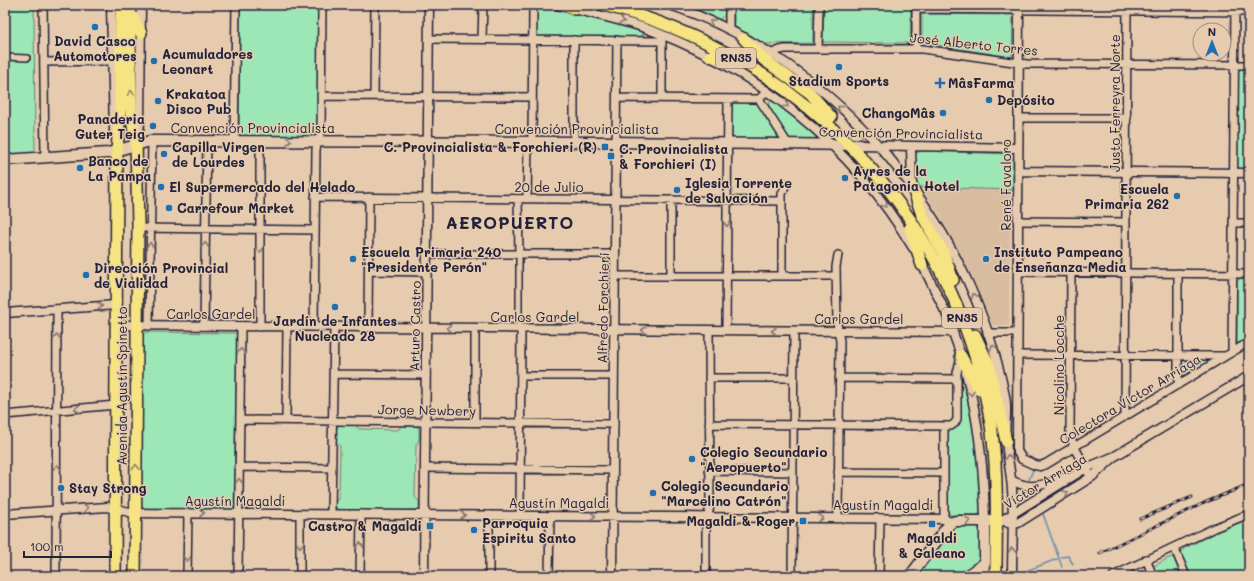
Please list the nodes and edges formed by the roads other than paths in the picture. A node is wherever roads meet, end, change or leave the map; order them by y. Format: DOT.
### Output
graph roads {
  1 [pos="43,5"];
  2 [pos="112,5"];
  3 [pos="141,5"];
  4 [pos="236,5"];
  5 [pos="322,5"];
  6 [pos="375,5"];
  7 [pos="429,5"];
  8 [pos="483,5"];
  9 [pos="532,5"];
  10 [pos="557,5"];
  11 [pos="603,5"];
  12 [pos="628,5"];
  13 [pos="670,5"];
  14 [pos="729,5"];
  15 [pos="819,5"];
  16 [pos="127,7"];
  17 [pos="570,7"];
  18 [pos="916,7"];
  19 [pos="1019,7"];
  20 [pos="1127,8"];
  21 [pos="1235,8"];
  22 [pos="1249,12"];
  23 [pos="729,30"];
  24 [pos="141,33"];
  25 [pos="662,38"];
  26 [pos="429,39"];
  27 [pos="482,39"];
  28 [pos="744,39"];
  29 [pos="532,40"];
  30 [pos="574,40"];
  31 [pos="617,40"];
  32 [pos="818,49"];
  33 [pos="916,49"];
  34 [pos="770,54"];
  35 [pos="710,56"];
  36 [pos="5,57"];
  37 [pos="27,58"];
  38 [pos="112,61"];
  39 [pos="44,62"];
  40 [pos="1019,63"];
  41 [pos="1127,65"];
  42 [pos="1235,65"];
  43 [pos="1249,65"];
  44 [pos="767,91"];
  45 [pos="321,96"];
  46 [pos="374,96"];
  47 [pos="428,97"];
  48 [pos="532,97"];
  49 [pos="616,98"];
  50 [pos="662,98"];
  51 [pos="728,99"];
  52 [pos="759,99"];
  53 [pos="803,103"];
  54 [pos="831,117"];
  55 [pos="1018,118"];
  56 [pos="1127,118"];
  57 [pos="152,141"];
  58 [pos="207,141"];
  59 [pos="234,141"];
  60 [pos="260,141"];
  61 [pos="318,141"];
  62 [pos="428,141"];
  63 [pos="530,142"];
  64 [pos="574,142"];
  65 [pos="616,142"];
  66 [pos="727,143"];
  67 [pos="788,144"];
  68 [pos="831,144"];
  69 [pos="855,145"];
  70 [pos="136,146"];
  71 [pos="878,146"];
  72 [pos="911,146"];
  73 [pos="1018,148"];
  74 [pos="117,151"];
  75 [pos="45,158"];
  76 [pos="5,160"];
  77 [pos="872,168"];
  78 [pos="1018,171"];
  79 [pos="1126,172"];
  80 [pos="1234,173"];
  81 [pos="1249,173"];
  82 [pos="786,184"];
  83 [pos="913,188"];
  84 [pos="315,197"];
  85 [pos="369,198"];
  86 [pos="428,198"];
  87 [pos="518,199"];
  88 [pos="527,199"];
  89 [pos="616,199"];
  90 [pos="671,200"];
  91 [pos="727,200"];
  92 [pos="782,201"];
  93 [pos="1018,221"];
  94 [pos="1126,222"];
  95 [pos="1233,223"];
  96 [pos="1249,223"];
  97 [pos="138,228"];
  98 [pos="150,228"];
  99 [pos="206,229"];
  100 [pos="260,230"];
  101 [pos="315,230"];
  102 [pos="427,254"];
  103 [pos="519,254"];
  104 [pos="615,254"];
  105 [pos="838,255"];
  106 [pos="922,265"];
  107 [pos="368,271"];
  108 [pos="427,272"];
  109 [pos="1018,272"];
  110 [pos="1071,273"];
  111 [pos="1126,273"];
  112 [pos="1178,273"];
  113 [pos="1233,274"];
  114 [pos="1249,274"];
  115 [pos="615,276"];
  116 [pos="671,276"];
  117 [pos="726,276"];
  118 [pos="782,276"];
  119 [pos="836,276"];
  120 [pos="953,280"];
  121 [pos="116,305"];
  122 [pos="57,309"];
  123 [pos="5,313"];
  124 [pos="116,326"];
  125 [pos="137,326"];
  126 [pos="149,326"];
  127 [pos="204,326"];
  128 [pos="241,326"];
  129 [pos="260,327"];
  130 [pos="286,327"];
  131 [pos="314,327"];
  132 [pos="334,327"];
  133 [pos="368,327"];
  134 [pos="427,328"];
  135 [pos="475,328"];
  136 [pos="520,329"];
  137 [pos="614,329"];
  138 [pos="709,330"];
  139 [pos="726,330"];
  140 [pos="794,331"];
  141 [pos="838,331"];
  142 [pos="953,332"];
  143 [pos="987,333"];
  144 [pos="1017,333"];
  145 [pos="975,334"];
  146 [pos="1249,342"];
  147 [pos="1229,354"];
  148 [pos="1017,355"];
  149 [pos="1071,355"];
  150 [pos="961,356"];
  151 [pos="1126,356"];
  152 [pos="1178,356"];
  153 [pos="333,374"];
  154 [pos="426,375"];
  155 [pos="521,376"];
  156 [pos="614,376"];
  157 [pos="1249,376"];
  158 [pos="709,378"];
  159 [pos="794,378"];
  160 [pos="839,378"];
  161 [pos="957,379"];
  162 [pos="1178,385"];
  163 [pos="116,405"];
  164 [pos="57,410"];
  165 [pos="5,415"];
  166 [pos="1125,416"];
  167 [pos="240,420"];
  168 [pos="286,420"];
  169 [pos="333,421"];
  170 [pos="426,422"];
  171 [pos="475,422"];
  172 [pos="520,423"];
  173 [pos="614,424"];
  174 [pos="709,424"];
  175 [pos="793,425"];
  176 [pos="839,426"];
  177 [pos="944,427"];
  178 [pos="1006,441"];
  179 [pos="1074,447"];
  180 [pos="1115,456"];
  181 [pos="994,458"];
  182 [pos="1022,459"];
  183 [pos="239,467"];
  184 [pos="332,468"];
  185 [pos="425,468"];
  186 [pos="1086,468"];
  187 [pos="520,469"];
  188 [pos="613,470"];
  189 [pos="709,472"];
  190 [pos="793,472"];
  191 [pos="838,472"];
  192 [pos="944,473"];
  193 [pos="1078,473"];
  194 [pos="1091,477"];
  195 [pos="1011,480"];
  196 [pos="115,508"];
  197 [pos="57,510"];
  198 [pos="136,513"];
  199 [pos="188,513"];
  200 [pos="5,514"];
  201 [pos="239,514"];
  202 [pos="300,514"];
  203 [pos="332,514"];
  204 [pos="361,514"];
  205 [pos="1012,514"];
  206 [pos="1249,514"];
  207 [pos="424,515"];
  208 [pos="489,515"];
  209 [pos="520,516"];
  210 [pos="550,516"];
  211 [pos="613,516"];
  212 [pos="707,517"];
  213 [pos="793,518"];
  214 [pos="838,518"];
  215 [pos="880,518"];
  216 [pos="947,521"];
  217 [pos="994,521"];
  218 [pos="1013,524"];
  219 [pos="1174,547"];
  220 [pos="1146,559"];
  221 [pos="985,563"];
  222 [pos="56,576"];
  223 [pos="115,576"];
  224 [pos="135,576"];
  225 [pos="187,576"];
  226 [pos="238,576"];
  227 [pos="300,576"];
  228 [pos="360,576"];
  229 [pos="424,576"];
  230 [pos="489,576"];
  231 [pos="549,576"];
  232 [pos="612,576"];
  233 [pos="706,576"];
  234 [pos="792,576"];
  235 [pos="879,576"];
  236 [pos="910,576"];
  237 [pos="966,576"];
  238 [pos="984,576"];
  239 [pos="996,576"];
  240 [pos="1001,576"];
  241 [pos="1012,576"];
  242 [pos="1112,576"];
  243 [pos="1153,576"];
  244 [pos="1186,576"];
  1 -- 39 [label="street"];
  2 -- 38 [label="street"];
  3 -- 24 [label="street"];
  4 -- 59 [label="street"];
  5 -- 45 [label="street"];
  6 -- 46 [label="street"];
  7 -- 26 [label="street, Arturo Castro"];
  8 -- 27 [label="street"];
  9 -- 29 [label="street"];
  10 -- 17 [label="street"];
  11 -- 53 [label="main road, RN35"];
  12 -- 54 [label="main road, RN35"];
  23 -- 13 [label="street, one-way"];
  14 -- 23 [label="street"];
  15 -- 32 [label="street"];
  16 -- 24 [label="main road"];
  70 -- 16 [label="main road, Avenida Agustín Spinetto, one-way"];
  16 -- 74 [label="main road, Avenida Agustín Spinetto"];
  17 -- 25 [label="street, one-way"];
  18 -- 19 [label="street"];
  18 -- 33 [label="street"];
  19 -- 20 [label="street"];
  19 -- 40 [label="street, René Favaloro"];
  20 -- 21 [label="street"];
  20 -- 41 [label="street, Justo Ferreyra Norte"];
  21 -- 22 [label="street"];
  21 -- 42 [label="street"];
  23 -- 28 [label="street"];
  24 -- 70 [label="street"];
  25 -- 31 [label="street"];
  25 -- 35 [label="street"];
  25 -- 50 [label="street"];
  26 -- 27 [label="street"];
  26 -- 47 [label="street, Arturo Castro"];
  27 -- 29 [label="street"];
  28 -- 34 [label="street"];
  28 -- 54 [label="main road"];
  29 -- 30 [label="street"];
  29 -- 48 [label="street"];
  30 -- 31 [label="street"];
  30 -- 64 [label="street"];
  31 -- 49 [label="street, Alfredo Forchieri"];
  32 -- 33 [label="street, José Alberto Torres"];
  32 -- 34 [label="street, José Alberto Torres"];
  33 -- 40 [label="street, José Alberto Torres"];
  71 -- 34 [label="street, one-way"];
  35 -- 44 [label="street"];
  35 -- 53 [label="main road"];
  36 -- 37 [label="street"];
  38 -- 39 [label="street"];
  38 -- 74 [label="street"];
  39 -- 75 [label="street"];
  40 -- 41 [label="street, José Alberto Torres"];
  40 -- 55 [label="street, René Favaloro"];
  41 -- 42 [label="street, José Alberto Torres"];
  41 -- 56 [label="street, Justo Ferreyra Norte"];
  42 -- 43 [label="street, José Alberto Torres"];
  42 -- 80 [label="street"];
  44 -- 52 [label="street"];
  44 -- 68 [label="street, one-way"];
  45 -- 46 [label="street"];
  45 -- 61 [label="street"];
  46 -- 47 [label="street"];
  47 -- 48 [label="street"];
  47 -- 62 [label="street, Arturo Castro"];
  48 -- 63 [label="street"];
  49 -- 50 [label="street"];
  49 -- 65 [label="street, Alfredo Forchieri"];
  50 -- 51 [label="street"];
  51 -- 52 [label="street"];
  51 -- 66 [label="street"];
  52 -- 67 [label="street"];
  53 -- 69 [label="main road, RN35"];
  54 -- 69 [label="main road, RN35"];
  55 -- 56 [label="street"];
  55 -- 73 [label="street, René Favaloro"];
  56 -- 79 [label="street, Justo Ferreyra Norte"];
  57 -- 58 [label="main road, Convención Provincialista"];
  57 -- 70 [label="main road, Convención Provincialista"];
  57 -- 98 [label="street"];
  58 -- 59 [label="main road, Convención Provincialista"];
  58 -- 99 [label="street"];
  59 -- 60 [label="main road, Convención Provincialista"];
  60 -- 61 [label="main road, Convención Provincialista, one-way"];
  60 -- 100 [label="street"];
  61 -- 62 [label="main road, Convención Provincialista"];
  61 -- 84 [label="street"];
  62 -- 63 [label="main road, Convención Provincialista"];
  62 -- 86 [label="street, Arturo Castro"];
  63 -- 64 [label="main road, Convención Provincialista"];
  63 -- 88 [label="street"];
  64 -- 65 [label="main road, Convención Provincialista"];
  65 -- 66 [label="main road, Convención Provincialista"];
  65 -- 89 [label="street, Alfredo Forchieri"];
  66 -- 67 [label="main road, Convención Provincialista"];
  66 -- 91 [label="street"];
  67 -- 68 [label="main road, Convención Provincialista"];
  68 -- 69 [label="main road, Convención Provincialista"];
  68 -- 106 [label="street, one-way"];
  69 -- 71 [label="street, Convención Provincialista"];
  69 -- 77 [label="main road, RN35"];
  69 -- 120 [label="main road, RN35"];
  70 -- 74 [label="main road, Convención Provincialista"];
  70 -- 97 [label="main road, Avenida Agustín Spinetto"];
  71 -- 72 [label="street, Convención Provincialista"];
  71 -- 83 [label="street"];
  72 -- 73 [label="street, Convención Provincialista"];
  72 -- 83 [label="street"];
  73 -- 78 [label="street, René Favaloro"];
  74 -- 75 [label="main road, Convención Provincialista"];
  74 -- 121 [label="main road, Avenida Agustín Spinetto"];
  75 -- 76 [label="main road, Convención Provincialista"];
  77 -- 106 [label="main road"];
  77 -- 181 [label="main road, RN35"];
  78 -- 79 [label="street"];
  78 -- 93 [label="street, René Favaloro"];
  79 -- 80 [label="street"];
  79 -- 94 [label="street, Justo Ferreyra Norte"];
  80 -- 81 [label="street"];
  80 -- 95 [label="street"];
  82 -- 92 [label="street"];
  83 -- 120 [label="main road"];
  143 -- 83 [label="street, one-way"];
  84 -- 85 [label="street, 20 de Julio"];
  84 -- 101 [label="street"];
  85 -- 86 [label="street, 20 de Julio"];
  85 -- 107 [label="street"];
  86 -- 87 [label="street, 20 de Julio"];
  86 -- 102 [label="street, Arturo Castro"];
  87 -- 88 [label="street, 20 de Julio"];
  87 -- 103 [label="street"];
  88 -- 89 [label="street, 20 de Julio"];
  89 -- 90 [label="street, 20 de Julio"];
  89 -- 104 [label="street, Alfredo Forchieri"];
  90 -- 91 [label="street, 20 de Julio"];
  90 -- 116 [label="street"];
  91 -- 92 [label="street, 20 de Julio"];
  91 -- 117 [label="street, one-way"];
  92 -- 118 [label="street"];
  93 -- 94 [label="street"];
  93 -- 109 [label="street, René Favaloro"];
  94 -- 111 [label="street, Justo Ferreyra Norte"];
  95 -- 96 [label="street"];
  95 -- 113 [label="street"];
  97 -- 98 [label="street"];
  97 -- 125 [label="main road, Avenida Agustín Spinetto"];
  98 -- 99 [label="street"];
  126 -- 98 [label="street, one-way"];
  99 -- 100 [label="street"];
  127 -- 99 [label="street, one-way"];
  100 -- 101 [label="street"];
  100 -- 129 [label="street, one-way"];
  101 -- 131 [label="street"];
  102 -- 103 [label="street"];
  102 -- 108 [label="street, Arturo Castro"];
  103 -- 104 [label="street"];
  103 -- 136 [label="street"];
  104 -- 115 [label="street, Alfredo Forchieri"];
  105 -- 119 [label="street"];
  106 -- 142 [label="street"];
  107 -- 108 [label="street"];
  107 -- 133 [label="street"];
  108 -- 134 [label="street, Arturo Castro"];
  109 -- 110 [label="street"];
  109 -- 144 [label="street, René Favaloro"];
  110 -- 111 [label="street"];
  110 -- 149 [label="street, Nicolino Locche"];
  111 -- 112 [label="street"];
  111 -- 151 [label="street, Justo Ferreyra Norte"];
  112 -- 113 [label="street"];
  112 -- 152 [label="street"];
  113 -- 114 [label="street"];
  113 -- 147 [label="street"];
  115 -- 116 [label="street"];
  115 -- 137 [label="street, Alfredo Forchieri"];
  116 -- 117 [label="street"];
  117 -- 118 [label="street"];
  117 -- 139 [label="street"];
  118 -- 119 [label="street"];
  119 -- 141 [label="street"];
  120 -- 145 [label="main road, RN35"];
  122 -- 121 [label="street, one-way"];
  121 -- 124 [label="main road, Avenida Agustín Spinetto"];
  122 -- 123 [label="street"];
  164 -- 122 [label="street, one-way"];
  124 -- 125 [label="street, Carlos Gardel"];
  124 -- 163 [label="main road, Avenida Agustín Spinetto"];
  125 -- 126 [label="street, Carlos Gardel"];
  198 -- 125 [label="main road, Avenida Agustín Spinetto, one-way"];
  126 -- 127 [label="street, Carlos Gardel"];
  127 -- 128 [label="street, Carlos Gardel"];
  128 -- 129 [label="street, Carlos Gardel"];
  167 -- 128 [label="street, one-way"];
  129 -- 130 [label="street, Carlos Gardel"];
  130 -- 131 [label="street, Carlos Gardel"];
  130 -- 168 [label="street"];
  131 -- 132 [label="street, Carlos Gardel"];
  132 -- 133 [label="street, Carlos Gardel"];
  132 -- 153 [label="street"];
  133 -- 134 [label="street, Carlos Gardel"];
  135 -- 134 [label="street, Carlos Gardel, one-way"];
  134 -- 154 [label="street, Arturo Castro"];
  135 -- 136 [label="street, Carlos Gardel"];
  135 -- 171 [label="street"];
  136 -- 137 [label="street, Carlos Gardel"];
  136 -- 155 [label="street"];
  138 -- 137 [label="street, Carlos Gardel, one-way"];
  137 -- 156 [label="street, Alfredo Forchieri"];
  138 -- 139 [label="street, Carlos Gardel"];
  138 -- 158 [label="street"];
  140 -- 139 [label="street, Carlos Gardel, one-way"];
  140 -- 141 [label="street, Carlos Gardel"];
  140 -- 159 [label="street"];
  141 -- 142 [label="street, Carlos Gardel"];
  141 -- 160 [label="street"];
  142 -- 150 [label="street"];
  143 -- 144 [label="street"];
  178 -- 143 [label="street, one-way"];
  144 -- 148 [label="street, René Favaloro"];
  145 -- 178 [label="main road"];
  145 -- 217 [label="main road, RN35"];
  146 -- 147 [label="street, Colectora Víctor Arriaga"];
  147 -- 152 [label="street"];
  147 -- 162 [label="street, Colectora Víctor Arriaga"];
  148 -- 149 [label="street"];
  148 -- 182 [label="street, René Favaloro"];
  149 -- 151 [label="street"];
  149 -- 179 [label="street, Nicolino Locche"];
  150 -- 161 [label="street"];
  150 -- 181 [label="main road"];
  150 -- 217 [label="street, one-way"];
  151 -- 152 [label="street"];
  151 -- 166 [label="street, Justo Ferreyra Norte"];
  152 -- 162 [label="street"];
  153 -- 154 [label="street"];
  153 -- 169 [label="street"];
  154 -- 170 [label="street, Arturo Castro"];
  155 -- 156 [label="street"];
  155 -- 172 [label="street"];
  156 -- 173 [label="street, Alfredo Forchieri"];
  157 -- 180 [label="street, Víctor Arriaga"];
  158 -- 159 [label="street"];
  158 -- 174 [label="street"];
  159 -- 175 [label="street"];
  160 -- 161 [label="street"];
  160 -- 176 [label="street"];
  161 -- 177 [label="street"];
  162 -- 166 [label="street, Colectora Víctor Arriaga"];
  163 -- 164 [label="street, one-way"];
  163 -- 196 [label="main road, Avenida Agustín Spinetto"];
  164 -- 165 [label="street"];
  197 -- 164 [label="street, one-way"];
  166 -- 179 [label="street, Colectora Víctor Arriaga"];
  167 -- 168 [label="street, Jorge Newbery"];
  167 -- 183 [label="street"];
  168 -- 169 [label="street, Jorge Newbery"];
  169 -- 170 [label="street, Jorge Newbery"];
  169 -- 184 [label="street"];
  170 -- 171 [label="street, Jorge Newbery"];
  170 -- 185 [label="street, Arturo Castro"];
  171 -- 172 [label="street, Jorge Newbery"];
  172 -- 173 [label="street, Jorge Newbery"];
  172 -- 187 [label="street"];
  173 -- 188 [label="street, Alfredo Forchieri"];
  174 -- 175 [label="street"];
  174 -- 189 [label="street"];
  175 -- 176 [label="street"];
  175 -- 190 [label="street"];
  176 -- 177 [label="street"];
  176 -- 191 [label="street"];
  177 -- 192 [label="street"];
  195 -- 178 [label="street, one-way"];
  179 -- 182 [label="street, Colectora Víctor Arriaga"];
  179 -- 186 [label="street, Nicolino Locche"];
  180 -- 186 [label="street, Víctor Arriaga"];
  180 -- 194 [label="street, Víctor Arriaga"];
  181 -- 217 [label="main road, RN35"];
  183 -- 184 [label="street"];
  201 -- 183 [label="street, one-way"];
  184 -- 203 [label="street"];
  185 -- 187 [label="street"];
  185 -- 207 [label="street, Arturo Castro"];
  186 -- 193 [label="street, Víctor Arriaga"];
  186 -- 194 [label="street, Nicolino Locche"];
  187 -- 188 [label="street"];
  187 -- 209 [label="street"];
  188 -- 211 [label="street, Alfredo Forchieri"];
  189 -- 190 [label="street"];
  189 -- 212 [label="street"];
  190 -- 213 [label="street"];
  191 -- 192 [label="street"];
  191 -- 214 [label="street"];
  192 -- 216 [label="street"];
  193 -- 195 [label="street"];
  193 -- 205 [label="street, Víctor Arriaga"];
  218 -- 194 [label="street, Víctor Arriaga, one-way"];
  195 -- 205 [label="street"];
  197 -- 196 [label="street, Agustín Magaldi, one-way"];
  196 -- 198 [label="street, Agustín Magaldi"];
  196 -- 223 [label="main road, Avenida Agustín Spinetto"];
  197 -- 200 [label="street, Agustín Magaldi"];
  197 -- 222 [label="street"];
  198 -- 199 [label="street, Agustín Magaldi"];
  198 -- 224 [label="main road, Avenida Agustín Spinetto"];
  199 -- 201 [label="street, Agustín Magaldi, one-way"];
  199 -- 225 [label="street, one-way"];
  201 -- 202 [label="street, Agustín Magaldi"];
  201 -- 226 [label="street"];
  202 -- 203 [label="street, Agustín Magaldi"];
  202 -- 227 [label="street, one-way"];
  203 -- 204 [label="street, Agustín Magaldi"];
  204 -- 207 [label="street, Agustín Magaldi"];
  228 -- 204 [label="street, one-way"];
  205 -- 217 [label="street, Víctor Arriaga"];
  205 -- 218 [label="street"];
  206 -- 219 [label="street"];
  207 -- 208 [label="street, Agustín Magaldi, one-way"];
  207 -- 229 [label="street, Arturo Castro"];
  208 -- 209 [label="street, Agustín Magaldi"];
  208 -- 230 [label="street"];
  209 -- 210 [label="street, Agustín Magaldi"];
  210 -- 211 [label="street, Agustín Magaldi, one-way"];
  210 -- 231 [label="street"];
  211 -- 212 [label="street, Agustín Magaldi"];
  211 -- 232 [label="street, Alfredo Forchieri"];
  212 -- 213 [label="street, Agustín Magaldi"];
  212 -- 233 [label="street"];
  213 -- 214 [label="street, Agustín Magaldi, one-way"];
  213 -- 234 [label="street"];
  214 -- 215 [label="street, Agustín Magaldi"];
  215 -- 216 [label="street, Agustín Magaldi"];
  215 -- 235 [label="street"];
  216 -- 217 [label="main road, Agustín Magaldi, one-way"];
  216 -- 236 [label="main road"];
  217 -- 218 [label="street, Víctor Arriaga"];
  217 -- 221 [label="main road"];
  217 -- 239 [label="main road, RN35"];
  217 -- 240 [label="main road, RN35"];
  241 -- 218 [label="street, one-way"];
  219 -- 220 [label="street"];
  219 -- 244 [label="street"];
  220 -- 242 [label="street"];
  220 -- 243 [label="street"];
  221 -- 237 [label="main road"];
  221 -- 238 [label="street"];
}
